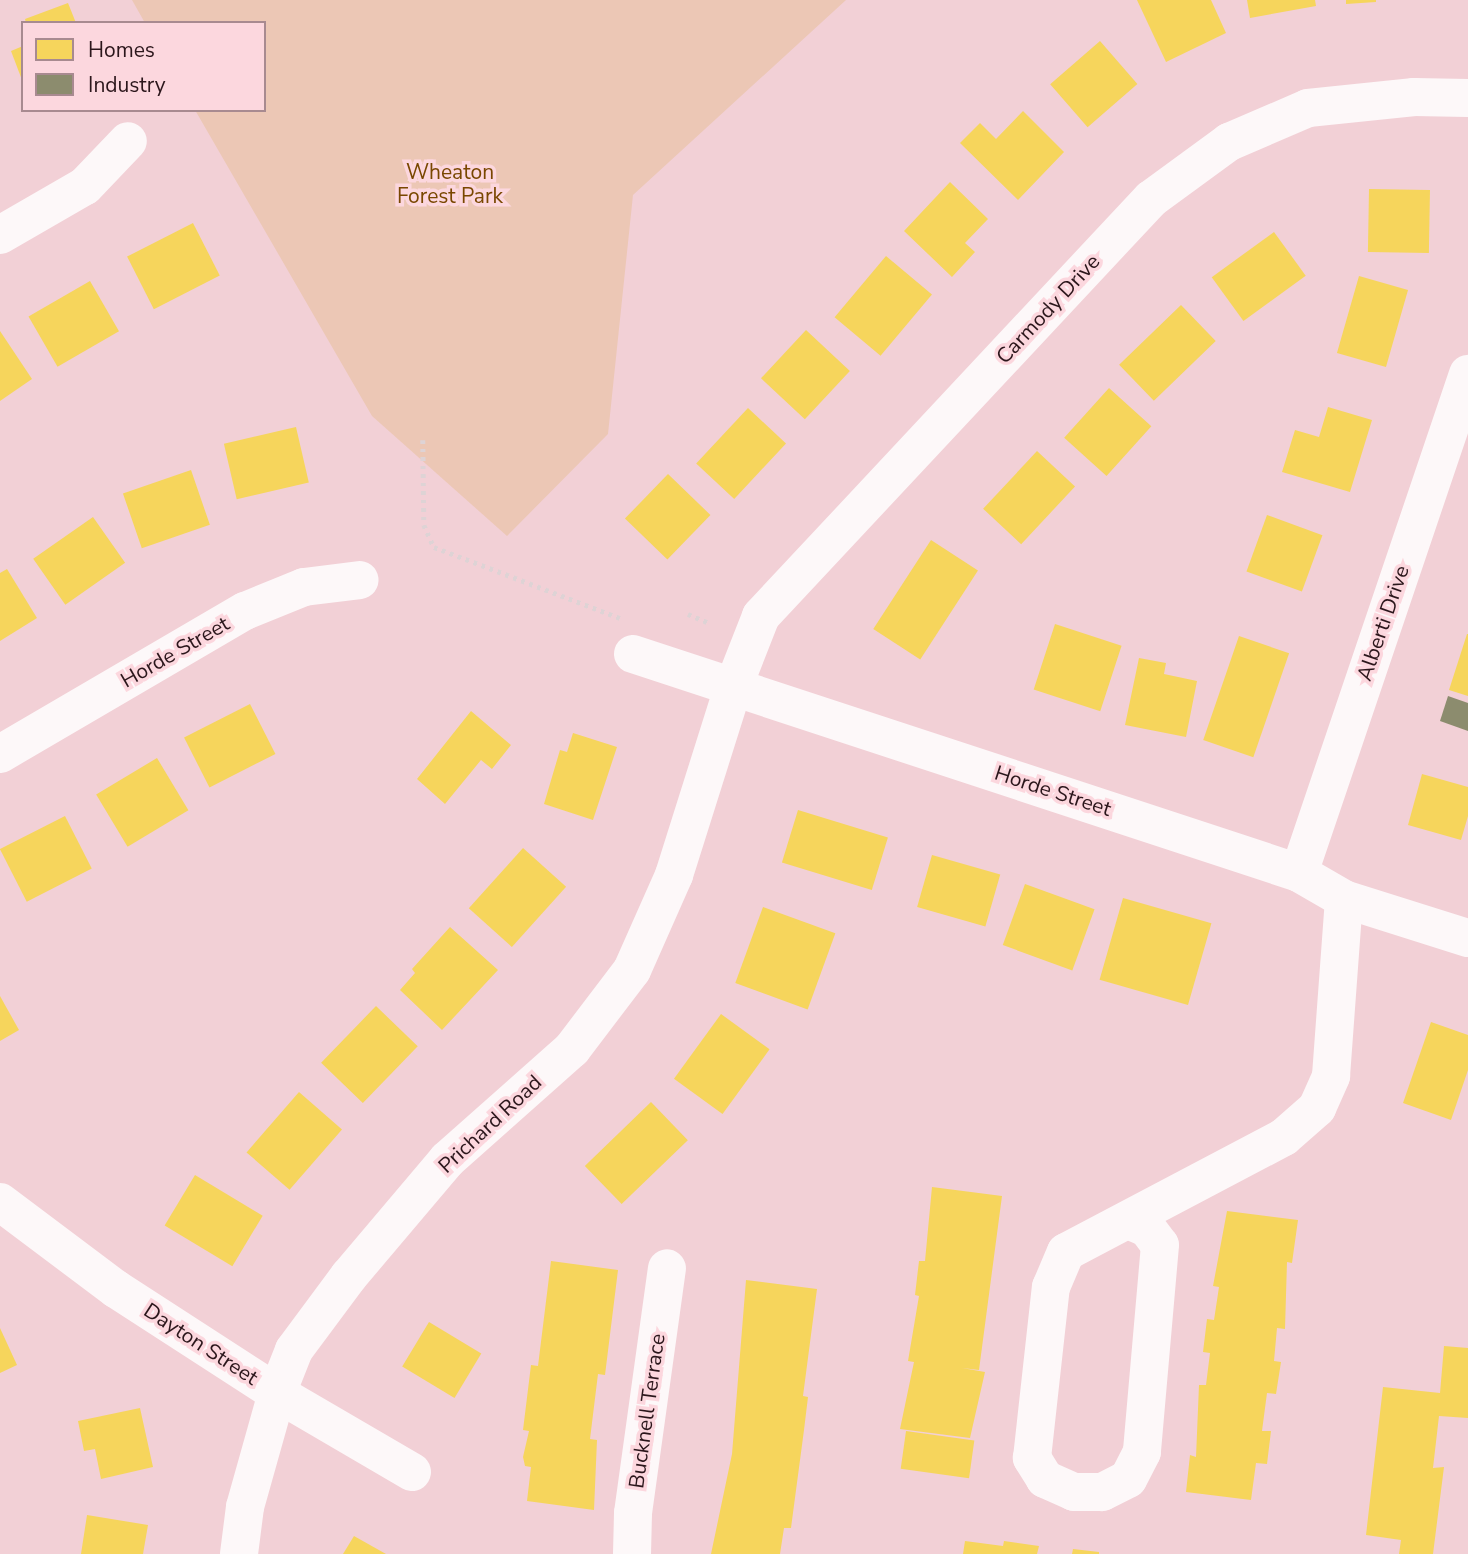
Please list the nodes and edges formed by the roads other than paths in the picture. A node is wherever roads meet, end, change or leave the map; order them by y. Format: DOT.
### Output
graph roads {
  1 [pos="1468,98"];
  2 [pos="128,141"];
  3 [pos="0,235"];
  4 [pos="1468,374"];
  5 [pos="360,580"];
  6 [pos="631,638"];
  7 [pos="734,685"];
  8 [pos="0,754"];
  9 [pos="1299,873"];
  10 [pos="1344,899"];
  11 [pos="1468,938"];
  12 [pos="0,1202"];
  13 [pos="1128,1220"];
  14 [pos="667,1268"];
  15 [pos="277,1393"];
  16 [pos="412,1472"];
  17 [pos="239,1554"];
  18 [pos="632,1554"];
  1 -- 7 [label="street, Carmody Drive"];
  2 -- 3 [label="street"];
  4 -- 9 [label="street, Alberti Drive"];
  5 -- 8 [label="street, Horde Street"];
  6 -- 7 [label="street, Horde Street"];
  7 -- 9 [label="street, Horde Street"];
  7 -- 15 [label="street, Prichard Road"];
  9 -- 10 [label="street, Horde Street"];
  10 -- 11 [label="street, Horde Street"];
  10 -- 13 [label="street"];
  12 -- 15 [label="street, Dayton Street"];
  13 -- 13 [label="street"];
  14 -- 18 [label="street, Bucknell Terrace"];
  15 -- 16 [label="street, Dayton Street"];
  15 -- 17 [label="street, Prichard Road"];
}
